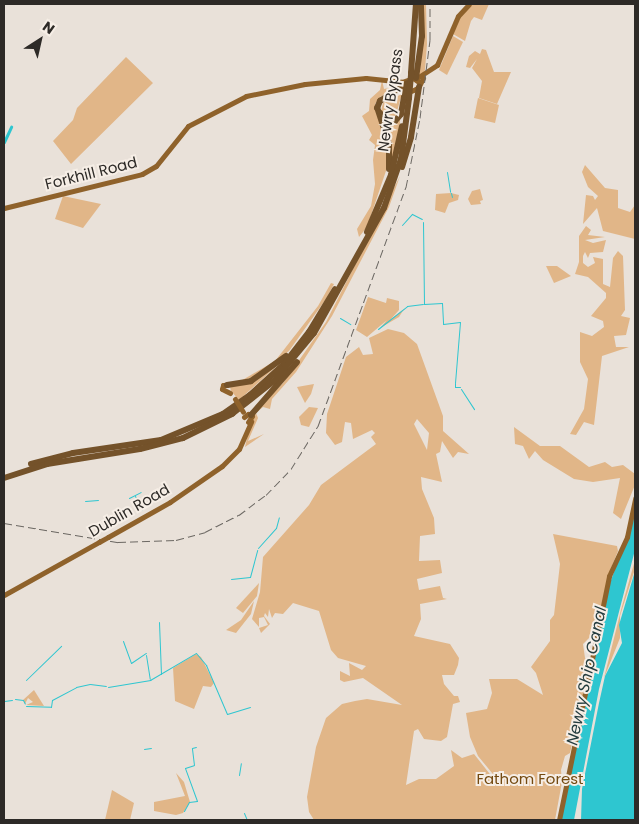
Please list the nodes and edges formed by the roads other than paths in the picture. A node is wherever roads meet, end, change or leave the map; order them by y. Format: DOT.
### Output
graph roads {
  1 [pos="415,4"];
  2 [pos="421,4"];
  3 [pos="469,4"];
  4 [pos="416,78"];
  5 [pos="403,89"];
  6 [pos="386,197"];
  7 [pos="4,208"];
  8 [pos="312,333"];
  9 [pos="228,389"];
  10 [pos="247,418"];
  11 [pos="4,474"];
  12 [pos="4,478"];
  13 [pos="635,498"];
  14 [pos="4,595"];
  15 [pos="559,820"];
  1 -- 4 [label="highway, Newry Bypass"];
  2 -- 4 [label="highway"];
  3 -- 4 [label="main road"];
  4 -- 5 [label="highway, Newry Bypass, bridge"];
  4 -- 5 [label="highway, Newry Bypass, bridge"];
  4 -- 5 [label="main road"];
  4 -- 6 [label="highway"];
  5 -- 5 [label="highway"];
  5 -- 6 [label="highway, Newry Bypass"];
  5 -- 6 [label="highway"];
  5 -- 7 [label="main road, Forkhill Road"];
  6 -- 8 [label="highway"];
  8 -- 9 [label="highway"];
  8 -- 10 [label="highway"];
  8 -- 11 [label="highway"];
  8 -- 12 [label="highway"];
  9 -- 10 [label="main road, bridge"];
  10 -- 14 [label="main road, Dublin Road, bridge"];
  13 -- 15 [label="main road"];
}
